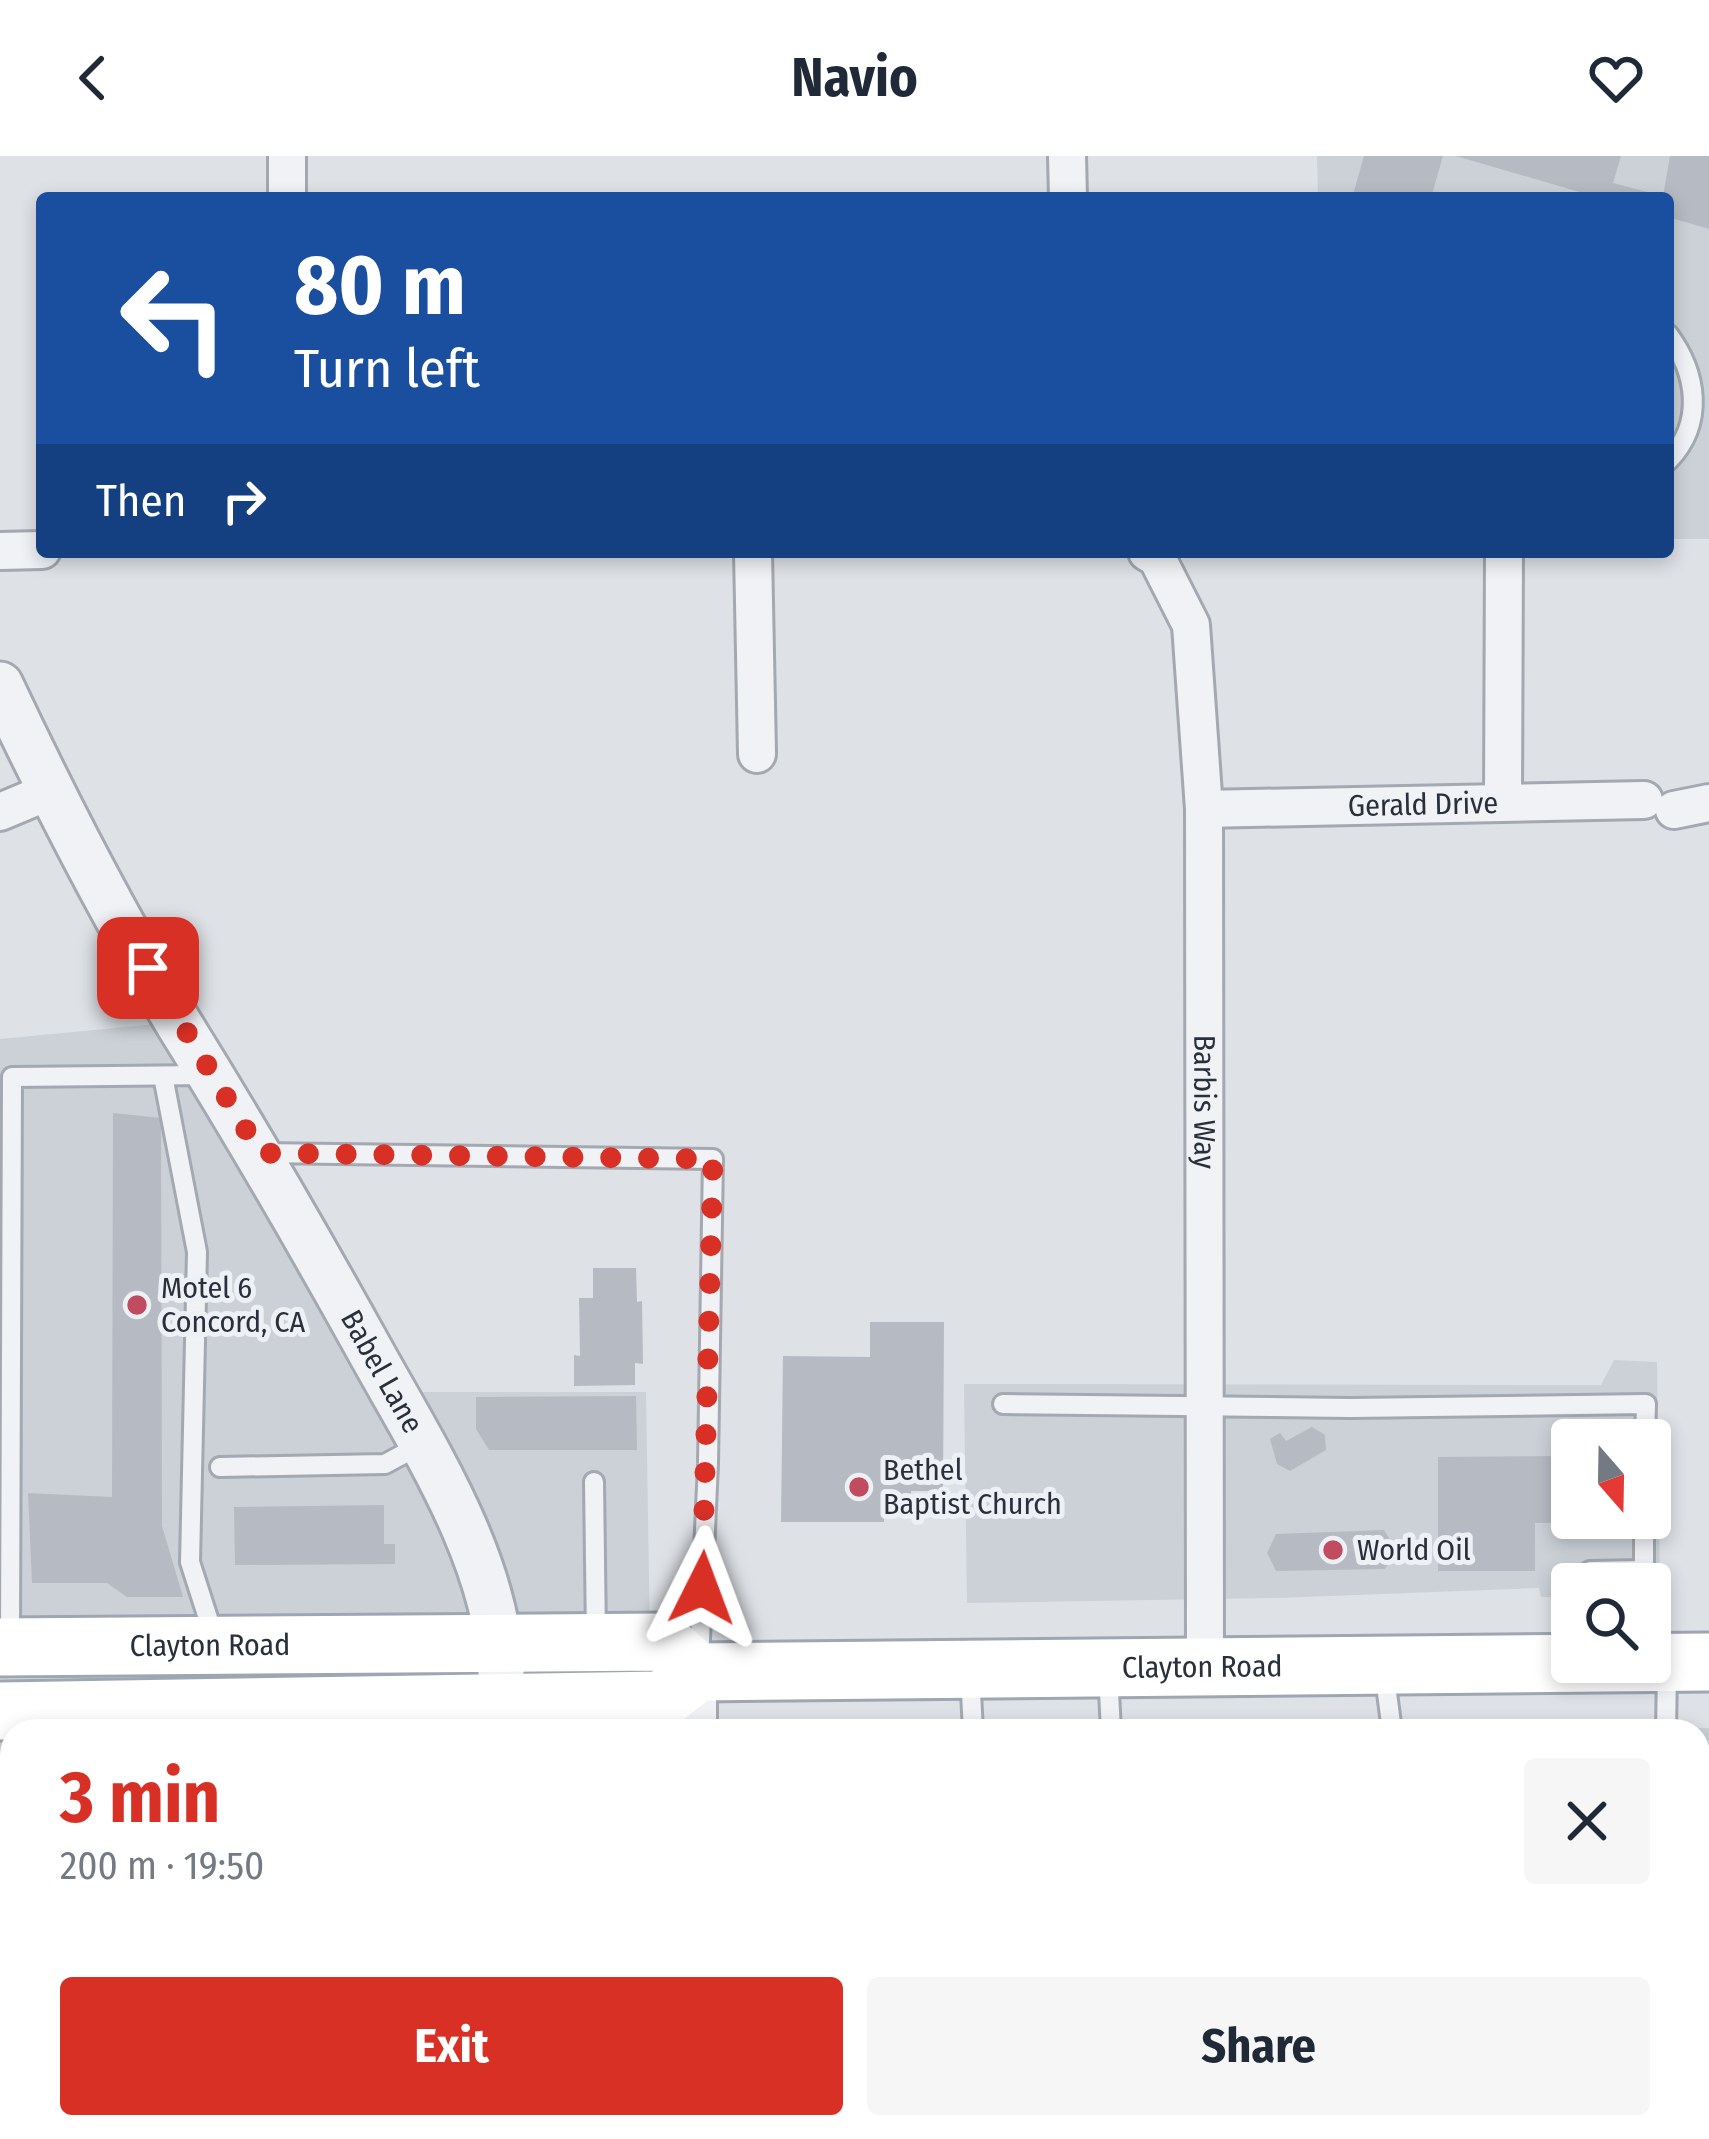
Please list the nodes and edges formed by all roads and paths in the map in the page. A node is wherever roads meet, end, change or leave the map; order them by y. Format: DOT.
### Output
graph roads {
  1 [pos="286,156"];
  2 [pos="1067,156"];
  3 [pos="287,192"];
  4 [pos="1068,192"];
  5 [pos="1674,342"];
  6 [pos="1674,452"];
  7 [pos="36,550"];
  8 [pos="0,551"];
  9 [pos="753,558"];
  10 [pos="1157,558"];
  11 [pos="1504,558"];
  12 [pos="0,685"];
  13 [pos="757,754"];
  14 [pos="50,790"];
  15 [pos="1503,802"];
  16 [pos="1676,804"];
  17 [pos="1204,809"];
  18 [pos="0,812"];
  19 [pos="214,1075"];
  20 [pos="164,1076"];
  21 [pos="260,1153"];
  22 [pos="1003,1404"];
  23 [pos="1206,1407"];
  24 [pos="1646,1419"];
  25 [pos="422,1444"];
  26 [pos="220,1466"];
  27 [pos="594,1482"];
  28 [pos="596,1642"];
  29 [pos="500,1643"];
  30 [pos="216,1646"];
  31 [pos="5,1647"];
  32 [pos="1688,1662"];
  33 [pos="1551,1663"];
  34 [pos="1384,1665"];
  35 [pos="1205,1666"];
  36 [pos="1108,1667"];
  37 [pos="970,1668"];
  38 [pos="698,1672"];
  39 [pos="502,1701"];
  40 [pos="0,1711"];
  41 [pos="389,1717"];
  42 [pos="192,1719"];
  43 [pos="698,1719"];
  44 [pos="972,1719"];
  45 [pos="1111,1719"];
  46 [pos="1391,1719"];
  47 [pos="1670,1719"];
  1 -- 3 [label="street"];
  2 -- 4 [label="street"];
  5 -- 6 [label="lane"];
  7 -- 8 [label="street"];
  9 -- 13 [label="street"];
  10 -- 17 [label="street, Barbis Way"];
  11 -- 15 [label="street"];
  12 -- 14 [label="street, Babel Lane"];
  14 -- 18 [label="street"];
  14 -- 19 [label="street, Babel Lane"];
  15 -- 16 [label="street, Gerald Drive"];
  15 -- 17 [label="street, Gerald Drive"];
  17 -- 23 [label="street, Barbis Way"];
  19 -- 20 [label="lane"];
  19 -- 21 [label="street, Babel Lane"];
  20 -- 30 [label="lane"];
  20 -- 31 [label="lane"];
  21 -- 25 [label="street, Babel Lane"];
  21 -- 38 [label="lane"];
  22 -- 23 [label="lane"];
  23 -- 24 [label="lane"];
  23 -- 35 [label="street, Barbis Way"];
  25 -- 26 [label="lane"];
  25 -- 29 [label="street, Babel Lane"];
  27 -- 28 [label="lane"];
  28 -- 29 [label="main road, Clayton Road"];
  28 -- 38 [label="main road, Clayton Road"];
  29 -- 30 [label="main road, Clayton Road"];
  29 -- 39 [label="street, Babel Lane"];
  30 -- 31 [label="main road, Clayton Road"];
  32 -- 47 [label="lane"];
  33 -- 34 [label="main road, Clayton Road"];
  34 -- 35 [label="main road, Clayton Road"];
  34 -- 46 [label="lane"];
  35 -- 36 [label="main road, Clayton Road"];
  36 -- 37 [label="main road, Clayton Road"];
  36 -- 45 [label="lane"];
  37 -- 38 [label="main road, Clayton Road"];
  37 -- 44 [label="lane"];
  38 -- 39 [label="main road, Clayton Road"];
  38 -- 43 [label="street"];
  39 -- 41 [label="main road, Clayton Road"];
  40 -- 42 [label="main road, Clayton Road"];
  41 -- 42 [label="main road, Clayton Road"];
}
